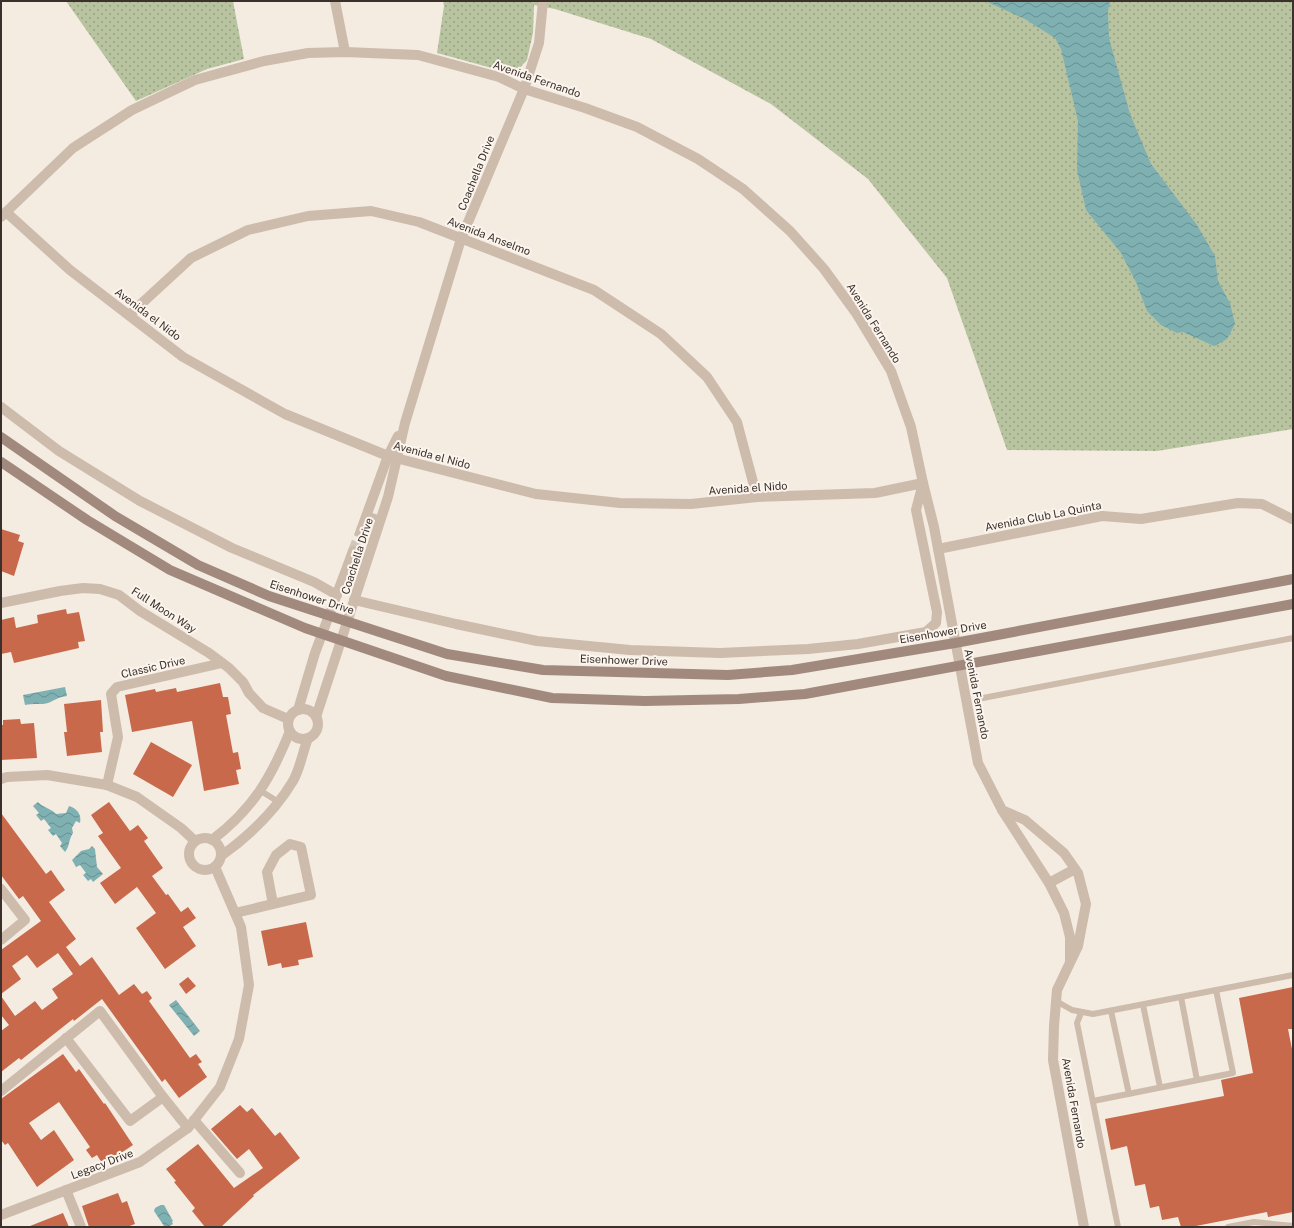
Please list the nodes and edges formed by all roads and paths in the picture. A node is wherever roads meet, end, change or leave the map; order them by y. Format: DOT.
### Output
graph roads {
  1 [pos="335,1"];
  2 [pos="543,1"];
  3 [pos="345,52"];
  4 [pos="524,89"];
  5 [pos="4,214"];
  6 [pos="461,239"];
  7 [pos="129,315"];
  8 [pos="1,407"];
  9 [pos="1,437"];
  10 [pos="392,457"];
  11 [pos="1,462"];
  12 [pos="923,483"];
  13 [pos="757,497"];
  14 [pos="366,514"];
  15 [pos="381,519"];
  16 [pos="1292,519"];
  17 [pos="360,533"];
  18 [pos="938,549"];
  19 [pos="353,551"];
  20 [pos="1293,579"];
  21 [pos="337,595"];
  22 [pos="354,600"];
  23 [pos="1,603"];
  24 [pos="1293,604"];
  25 [pos="329,615"];
  26 [pos="347,621"];
  27 [pos="926,632"];
  28 [pos="322,634"];
  29 [pos="1293,638"];
  30 [pos="341,641"];
  31 [pos="955,643"];
  32 [pos="222,663"];
  33 [pos="960,666"];
  34 [pos="982,698"];
  35 [pos="298,710"];
  36 [pos="316,717"];
  37 [pos="288,719"];
  38 [pos="290,731"];
  39 [pos="308,738"];
  40 [pos="1,779"];
  41 [pos="107,785"];
  42 [pos="260,791"];
  43 [pos="277,801"];
  44 [pos="1002,810"];
  45 [pos="212,840"];
  46 [pos="195,842"];
  47 [pos="221,856"];
  48 [pos="215,867"];
  49 [pos="1075,868"];
  50 [pos="1049,883"];
  51 [pos="1,889"];
  52 [pos="273,904"];
  53 [pos="235,913"];
  54 [pos="1,940"];
  55 [pos="1070,961"];
  56 [pos="1293,975"];
  57 [pos="1216,990"];
  58 [pos="1181,997"];
  59 [pos="1056,1001"];
  60 [pos="1143,1005"];
  61 [pos="1111,1011"];
  62 [pos="1081,1012"];
  63 [pos="66,1038"];
  64 [pos="1197,1080"];
  65 [pos="1160,1088"];
  66 [pos="1,1091"];
  67 [pos="1129,1094"];
  68 [pos="163,1097"];
  69 [pos="1092,1101"];
  70 [pos="191,1124"];
  71 [pos="240,1173"];
  72 [pos="66,1190"];
  73 [pos="1,1215"];
  74 [pos="1293,1226"];
  75 [pos="81,1227"];
  76 [pos="1084,1227"];
  77 [pos="1118,1227"];
  78 [pos="1228,1227"];
  1 -- 3 [label="street"];
  2 -- 4 [label="street, Coachella Drive"];
  3 -- 4 [label="street, Avenida Fernando"];
  3 -- 5 [label="street, Avenida Fernando"];
  4 -- 6 [label="street, Coachella Drive"];
  4 -- 12 [label="street, Avenida Fernando"];
  5 -- 7 [label="street, Avenida el Nido"];
  6 -- 7 [label="street, Avenida Anselmo"];
  6 -- 10 [label="street, Coachella Drive"];
  6 -- 13 [label="street, Avenida Anselmo"];
  7 -- 10 [label="street, Avenida el Nido"];
  8 -- 21 [label="street, Eisenhower Drive"];
  9 -- 25 [label="main road, Eisenhower Drive"];
  10 -- 13 [label="street, Avenida el Nido"];
  10 -- 14 [label="street, Coachella Drive"];
  10 -- 15 [label="street, Coachella Drive"];
  11 -- 28 [label="main road"];
  12 -- 13 [label="street, Avenida el Nido"];
  12 -- 18 [label="street, Avenida Fernando"];
  12 -- 27 [label="street, Avenida Fernando"];
  14 -- 15 [label="lane"];
  14 -- 17 [label="street, Coachella Drive"];
  15 -- 22 [label="street, Coachella Drive"];
  16 -- 18 [label="street, Avenida Club La Quinta"];
  18 -- 31 [label="street, Avenida Fernando"];
  19 -- 21 [label="street, Coachella Drive"];
  20 -- 31 [label="main road, Eisenhower Drive"];
  21 -- 25 [label="street, Coachella Drive"];
  22 -- 26 [label="street, Coachella Drive"];
  22 -- 27 [label="street, Eisenhower Drive"];
  23 -- 32 [label="street, Full Moon Way"];
  24 -- 33 [label="main road"];
  25 -- 26 [label="main road, Eisenhower Drive"];
  25 -- 28 [label="street, Coachella Drive"];
  26 -- 30 [label="street, Coachella Drive"];
  26 -- 31 [label="main road, Eisenhower Drive"];
  28 -- 30 [label="main road"];
  28 -- 35 [label="street, Coachella Drive"];
  29 -- 34 [label="lane"];
  30 -- 33 [label="main road"];
  30 -- 36 [label="street, Coachella Drive"];
  31 -- 33 [label="street, Avenida Fernando"];
  32 -- 37 [label="street, Full Moon Way"];
  32 -- 41 [label="street, Classic Drive"];
  33 -- 44 [label="street, Avenida Fernando"];
  35 -- 36 [label="street"];
  35 -- 37 [label="street"];
  36 -- 39 [label="street, Coachella Drive"];
  37 -- 38 [label="street"];
  38 -- 39 [label="street"];
  38 -- 42 [label="street"];
  39 -- 43 [label="street, Coachella Drive"];
  40 -- 41 [label="street"];
  41 -- 46 [label="street"];
  42 -- 43 [label="lane"];
  42 -- 45 [label="street"];
  43 -- 47 [label="street, Coachella Drive"];
  44 -- 49 [label="street, Avenida Fernando"];
  44 -- 50 [label="street, Avenida Fernando"];
  45 -- 46 [label="street"];
  45 -- 47 [label="street"];
  46 -- 48 [label="street"];
  47 -- 48 [label="street, Coachella Drive"];
  48 -- 53 [label="street, Legacy Drive"];
  49 -- 50 [label="street"];
  49 -- 55 [label="street, Avenida Fernando"];
  50 -- 55 [label="street, Avenida Fernando"];
  51 -- 54 [label="street"];
  52 -- 52 [label="street"];
  52 -- 53 [label="street"];
  53 -- 70 [label="street, Legacy Drive"];
  55 -- 59 [label="street, Avenida Fernando"];
  56 -- 57 [label="lane"];
  57 -- 58 [label="lane"];
  57 -- 64 [label="lane"];
  58 -- 60 [label="lane"];
  58 -- 64 [label="lane"];
  59 -- 62 [label="lane"];
  59 -- 76 [label="street, Avenida Fernando"];
  60 -- 61 [label="lane"];
  60 -- 65 [label="lane"];
  61 -- 62 [label="lane"];
  61 -- 67 [label="lane"];
  62 -- 69 [label="lane"];
  63 -- 66 [label="street"];
  63 -- 68 [label="street"];
  63 -- 68 [label="street"];
  64 -- 65 [label="lane"];
  65 -- 67 [label="lane"];
  67 -- 69 [label="lane"];
  68 -- 70 [label="street"];
  69 -- 77 [label="lane"];
  70 -- 71 [label="street"];
  70 -- 72 [label="street, Legacy Drive"];
  72 -- 73 [label="street, Legacy Drive"];
  72 -- 75 [label="street"];
  74 -- 78 [label="lane"];
}
